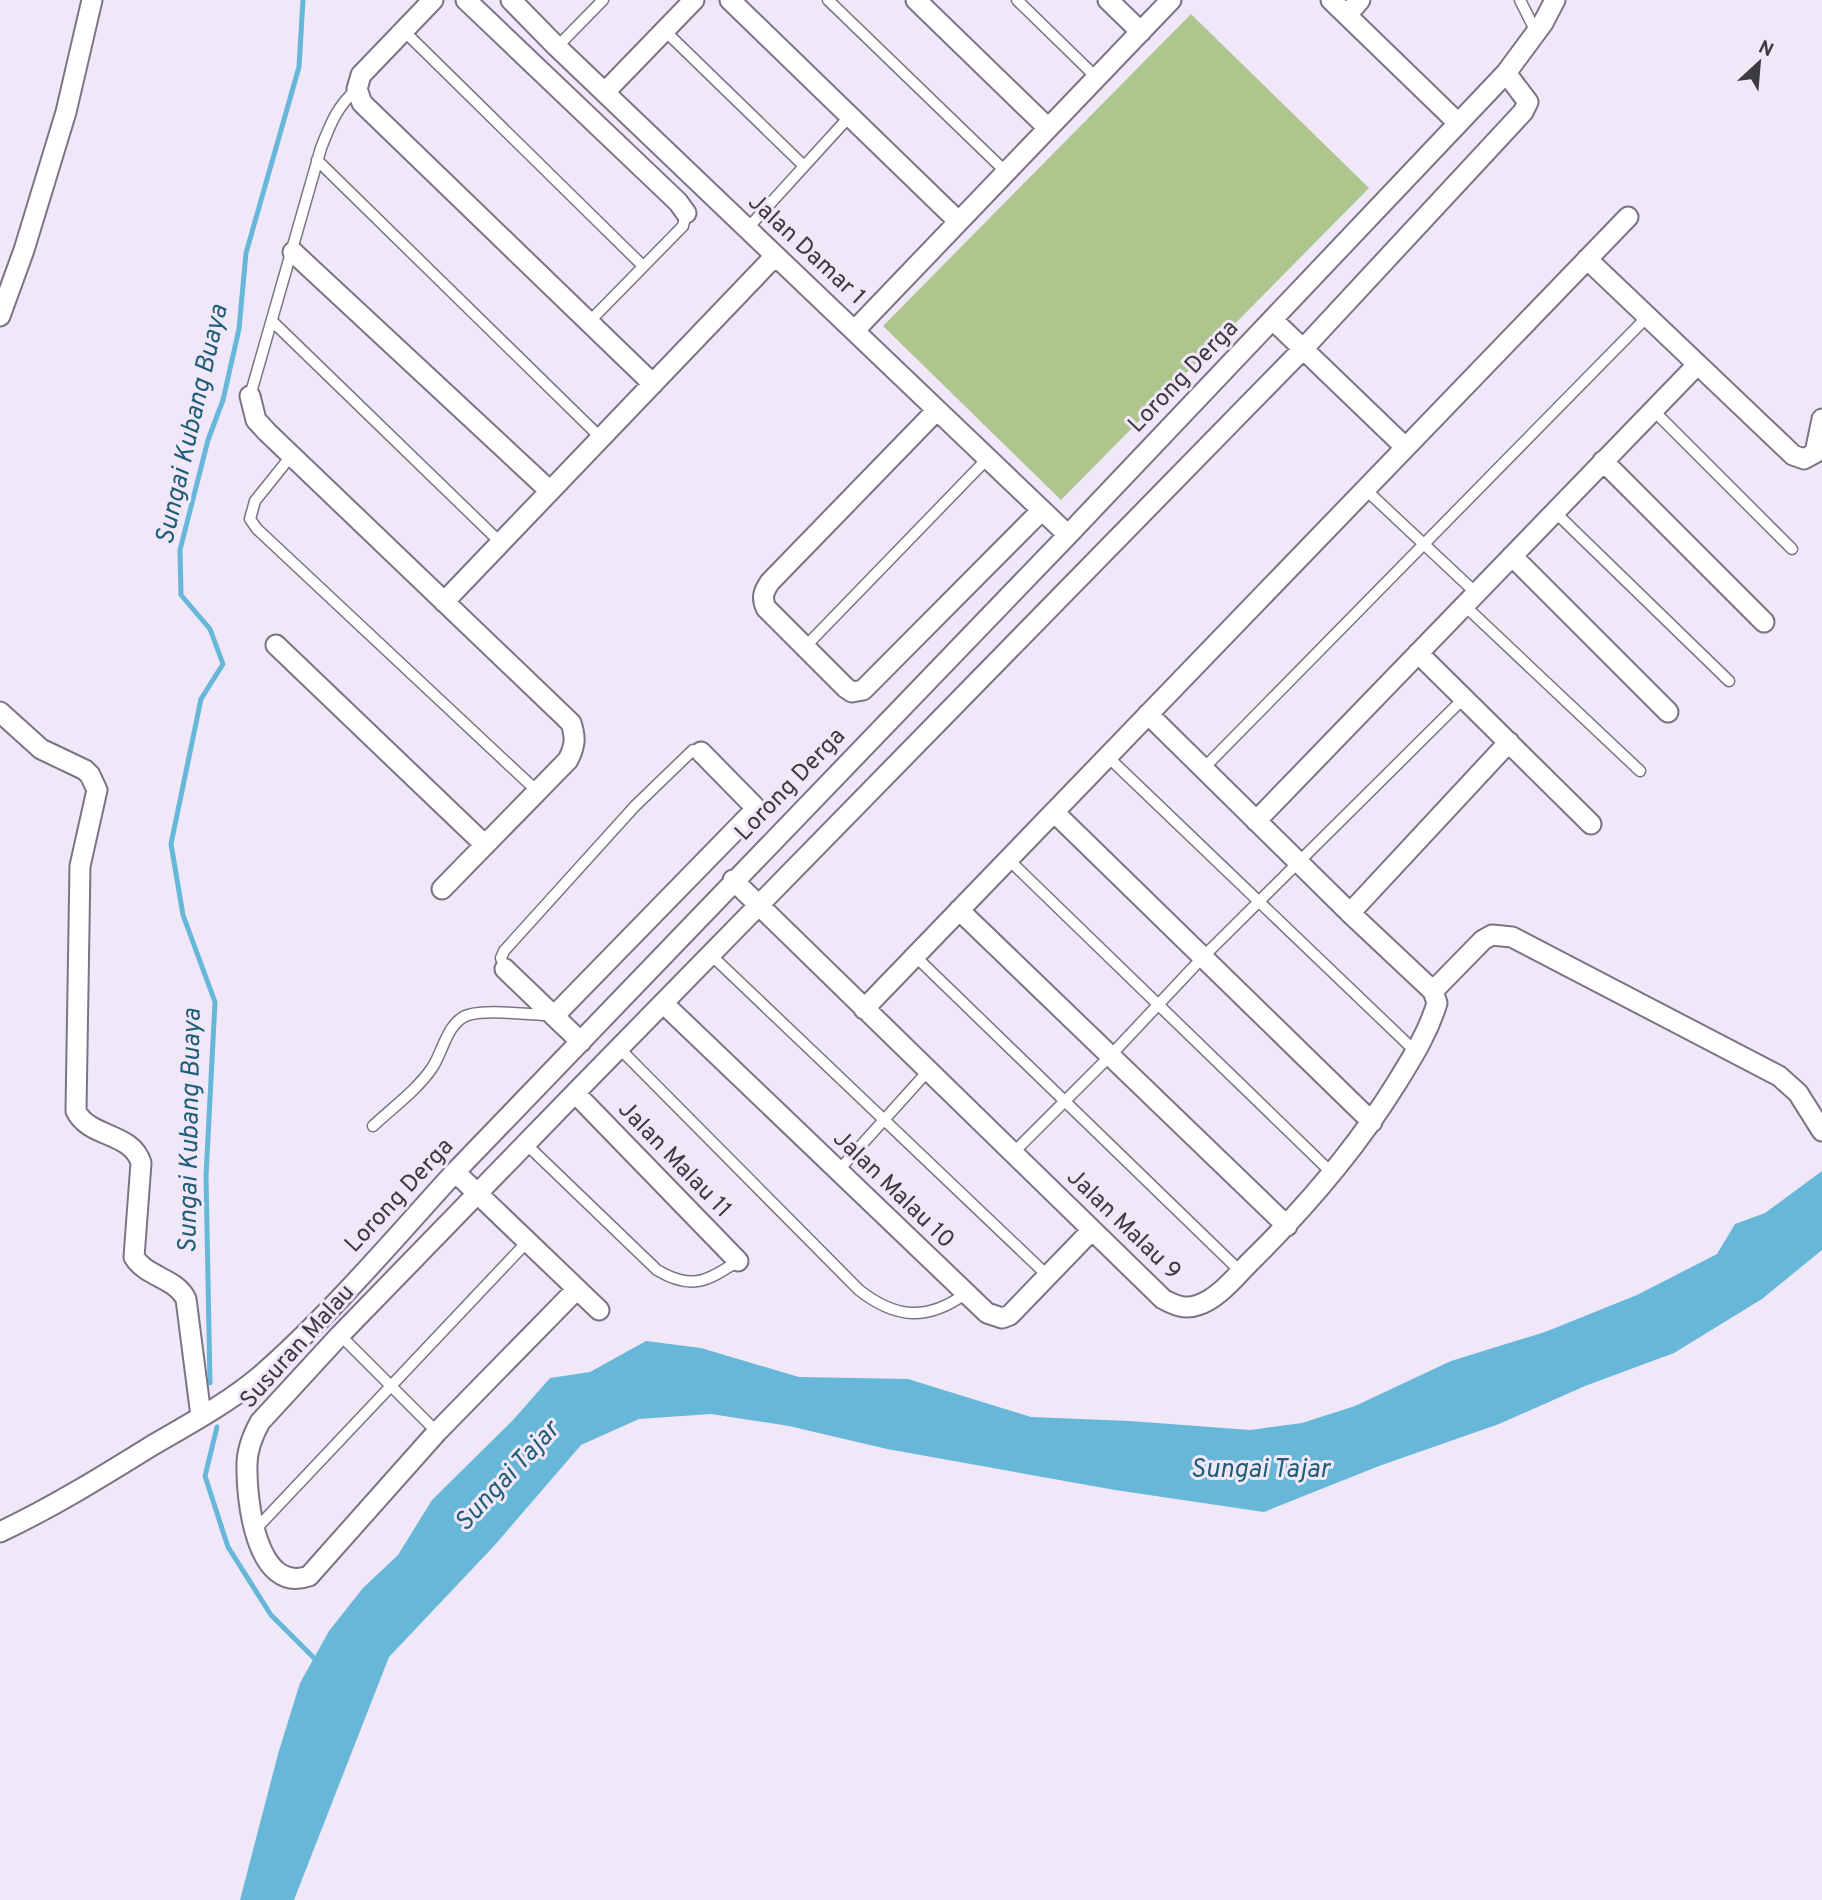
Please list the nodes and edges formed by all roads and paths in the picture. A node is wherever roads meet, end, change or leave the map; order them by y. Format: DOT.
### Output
graph roads {
  1 [pos="92,0"];
  2 [pos="433,0"];
  3 [pos="466,0"];
  4 [pos="511,0"];
  5 [pos="603,0"];
  6 [pos="694,0"];
  7 [pos="730,0"];
  8 [pos="828,0"];
  9 [pos="916,0"];
  10 [pos="1017,0"];
  11 [pos="1108,0"];
  12 [pos="1171,0"];
  13 [pos="1331,0"];
  14 [pos="1520,0"];
  15 [pos="1555,0"];
  16 [pos="1353,8"];
  17 [pos="404,31"];
  18 [pos="665,31"];
  19 [pos="1141,32"];
  20 [pos="1537,33"];
  21 [pos="557,47"];
  22 [pos="1506,73"];
  23 [pos="1097,78"];
  24 [pos="357,89"];
  25 [pos="605,92"];
  26 [pos="849,117"];
  27 [pos="1458,123"];
  28 [pos="1048,128"];
  29 [pos="317,160"];
  30 [pos="804,166"];
  31 [pos="1006,172"];
  32 [pos="686,213"];
  33 [pos="1628,217"];
  34 [pos="958,221"];
  35 [pos="747,229"];
  36 [pos="293,252"];
  37 [pos="775,256"];
  38 [pos="1587,259"];
  39 [pos="642,265"];
  40 [pos="0,316"];
  41 [pos="1647,317"];
  42 [pos="1272,320"];
  43 [pos="272,321"];
  44 [pos="588,323"];
  45 [pos="855,330"];
  46 [pos="1303,349"];
  47 [pos="1697,365"];
  48 [pos="653,384"];
  49 [pos="250,396"];
  50 [pos="937,410"];
  51 [pos="1653,410"];
  52 [pos="1822,419"];
  53 [pos="601,438"];
  54 [pos="1405,447"];
  55 [pos="291,456"];
  56 [pos="987,458"];
  57 [pos="1603,461"];
  58 [pos="1365,489"];
  59 [pos="550,491"];
  60 [pos="1042,510"];
  61 [pos="1555,512"];
  62 [pos="1068,535"];
  63 [pos="501,542"];
  64 [pos="1424,545"];
  65 [pos="1792,549"];
  66 [pos="1512,556"];
  67 [pos="1470,599"];
  68 [pos="444,602"];
  69 [pos="1764,622"];
  70 [pos="276,645"];
  71 [pos="803,648"];
  72 [pos="1418,653"];
  73 [pos="1729,681"];
  74 [pos="1464,698"];
  75 [pos="0,712"];
  76 [pos="1668,712"];
  77 [pos="1148,714"];
  78 [pos="1509,742"];
  79 [pos="701,752"];
  80 [pos="1107,756"];
  81 [pos="1203,769"];
  82 [pos="1640,771"];
  83 [pos="538,792"];
  84 [pos="1054,812"];
  85 [pos="1256,821"];
  86 [pos="1591,824"];
  87 [pos="485,845"];
  88 [pos="1008,859"];
  89 [pos="1298,863"];
  90 [pos="733,880"];
  91 [pos="442,889"];
  92 [pos="1259,902"];
  93 [pos="758,905"];
  94 [pos="959,910"];
  95 [pos="1350,913"];
  96 [pos="710,954"];
  97 [pos="915,956"];
  98 [pos="1203,957"];
  99 [pos="505,969"];
  100 [pos="1433,991"];
  101 [pos="663,1003"];
  102 [pos="1158,1005"];
  103 [pos="864,1009"];
  104 [pos="555,1016"];
  105 [pos="581,1042"];
  106 [pos="619,1048"];
  107 [pos="1416,1052"];
  108 [pos="1110,1056"];
  109 [pos="928,1071"];
  110 [pos="575,1093"];
  111 [pos="1064,1101"];
  112 [pos="884,1119"];
  113 [pos="1372,1122"];
  114 [pos="373,1126"];
  115 [pos="1822,1131"];
  116 [pos="526,1144"];
  117 [pos="1013,1153"];
  118 [pos="838,1171"];
  119 [pos="454,1172"];
  120 [pos="1333,1174"];
  121 [pos="477,1194"];
  122 [pos="1287,1226"];
  123 [pos="1092,1230"];
  124 [pos="527,1242"];
  125 [pos="738,1261"];
  126 [pos="1241,1272"];
  127 [pos="1048,1276"];
  128 [pos="577,1289"];
  129 [pos="965,1294"];
  130 [pos="599,1310"];
  131 [pos="340,1335"];
  132 [pos="390,1386"];
  133 [pos="201,1416"];
  134 [pos="437,1432"];
  135 [pos="254,1531"];
  136 [pos="0,1532"];
  1 -- 40 [label="street"];
  2 -- 17 [label="street"];
  3 -- 32 [label="street"];
  4 -- 21 [label="street, Jalan Damar 1"];
  5 -- 21 [label="lane"];
  6 -- 18 [label="street"];
  7 -- 26 [label="street"];
  8 -- 31 [label="lane"];
  9 -- 28 [label="street"];
  10 -- 23 [label="lane"];
  11 -- 19 [label="street"];
  12 -- 19 [label="street"];
  13 -- 16 [label="street"];
  14 -- 20 [label="lane"];
  15 -- 20 [label="street, Lorong Derga"];
  16 -- 27 [label="street"];
  17 -- 24 [label="street"];
  17 -- 39 [label="lane"];
  18 -- 25 [label="street"];
  18 -- 30 [label="lane"];
  19 -- 23 [label="street"];
  20 -- 22 [label="street, Lorong Derga"];
  21 -- 25 [label="street, Jalan Damar 1"];
  22 -- 27 [label="street, Lorong Derga"];
  22 -- 46 [label="street, Susuran Malau"];
  23 -- 28 [label="street"];
  24 -- 29 [label="lane"];
  24 -- 44 [label="street"];
  25 -- 35 [label="street, Jalan Damar 1"];
  26 -- 30 [label="lane"];
  26 -- 34 [label="street"];
  27 -- 42 [label="street, Lorong Derga"];
  28 -- 31 [label="street"];
  29 -- 36 [label="lane"];
  29 -- 53 [label="lane"];
  30 -- 35 [label="lane"];
  31 -- 34 [label="street"];
  32 -- 39 [label="lane"];
  33 -- 38 [label="street"];
  34 -- 45 [label="street"];
  35 -- 37 [label="street, Jalan Damar 1"];
  36 -- 43 [label="lane"];
  36 -- 59 [label="street"];
  37 -- 45 [label="street, Jalan Damar 1"];
  37 -- 48 [label="street"];
  38 -- 41 [label="street"];
  38 -- 54 [label="street"];
  39 -- 44 [label="lane"];
  41 -- 47 [label="street"];
  41 -- 64 [label="lane"];
  42 -- 46 [label="street"];
  42 -- 62 [label="street, Lorong Derga"];
  43 -- 49 [label="lane"];
  43 -- 63 [label="lane"];
  44 -- 48 [label="street"];
  45 -- 50 [label="street, Jalan Damar 1"];
  46 -- 54 [label="street"];
  46 -- 93 [label="street, Susuran Malau"];
  47 -- 51 [label="street"];
  47 -- 52 [label="street"];
  48 -- 53 [label="street"];
  49 -- 55 [label="street"];
  50 -- 56 [label="street, Jalan Damar 1"];
  50 -- 71 [label="street"];
  51 -- 57 [label="street"];
  51 -- 65 [label="lane"];
  53 -- 59 [label="street"];
  54 -- 58 [label="street"];
  55 -- 68 [label="street"];
  55 -- 83 [label="lane"];
  56 -- 60 [label="street, Jalan Damar 1"];
  56 -- 71 [label="lane"];
  57 -- 61 [label="street"];
  57 -- 69 [label="street"];
  58 -- 64 [label="lane"];
  58 -- 77 [label="street"];
  59 -- 63 [label="street"];
  60 -- 62 [label="street, Jalan Damar 1"];
  60 -- 71 [label="street"];
  61 -- 66 [label="street"];
  61 -- 73 [label="lane"];
  62 -- 90 [label="street, Lorong Derga"];
  63 -- 68 [label="street"];
  64 -- 67 [label="lane"];
  64 -- 81 [label="lane"];
  66 -- 67 [label="street"];
  66 -- 76 [label="street"];
  67 -- 72 [label="street"];
  67 -- 82 [label="lane"];
  68 -- 83 [label="street"];
  70 -- 87 [label="street"];
  72 -- 74 [label="street"];
  72 -- 85 [label="street"];
  74 -- 78 [label="street"];
  74 -- 89 [label="lane"];
  75 -- 133 [label="street"];
  77 -- 80 [label="street"];
  77 -- 81 [label="street"];
  78 -- 86 [label="street"];
  78 -- 95 [label="street"];
  79 -- 99 [label="lane"];
  79 -- 104 [label="street"];
  80 -- 84 [label="street"];
  80 -- 92 [label="lane"];
  81 -- 85 [label="street"];
  83 -- 87 [label="street"];
  84 -- 88 [label="street"];
  84 -- 98 [label="street"];
  85 -- 89 [label="street"];
  87 -- 91 [label="street"];
  88 -- 94 [label="street"];
  88 -- 102 [label="lane"];
  89 -- 92 [label="lane"];
  89 -- 95 [label="street"];
  90 -- 93 [label="street, Jalan Malau 9"];
  90 -- 105 [label="street, Lorong Derga"];
  92 -- 98 [label="lane"];
  92 -- 107 [label="lane"];
  93 -- 96 [label="street, Susuran Malau"];
  93 -- 103 [label="street, Jalan Malau 9"];
  94 -- 97 [label="street"];
  94 -- 108 [label="street"];
  95 -- 100 [label="street"];
  96 -- 101 [label="street, Susuran Malau"];
  96 -- 112 [label="lane"];
  97 -- 103 [label="street"];
  97 -- 111 [label="lane"];
  98 -- 102 [label="lane"];
  98 -- 113 [label="street"];
  99 -- 104 [label="street"];
  100 -- 107 [label="street, Jalan Malau 9"];
  100 -- 115 [label="street"];
  101 -- 106 [label="street, Susuran Malau"];
  101 -- 118 [label="street, Jalan Malau 10"];
  102 -- 108 [label="lane"];
  102 -- 120 [label="lane"];
  103 -- 109 [label="street, Jalan Malau 9"];
  104 -- 105 [label="street"];
  104 -- 114 [label="lane"];
  105 -- 119 [label="street, Lorong Derga"];
  106 -- 110 [label="street, Susuran Malau"];
  106 -- 129 [label="lane"];
  107 -- 113 [label="street, Jalan Malau 9"];
  108 -- 111 [label="lane"];
  108 -- 122 [label="street"];
  109 -- 112 [label="lane"];
  109 -- 117 [label="street, Jalan Malau 9"];
  110 -- 116 [label="street, Susuran Malau"];
  110 -- 125 [label="street, Jalan Malau 11"];
  111 -- 117 [label="lane"];
  111 -- 126 [label="lane"];
  112 -- 118 [label="lane"];
  112 -- 127 [label="lane"];
  113 -- 120 [label="street, Jalan Malau 9"];
  116 -- 121 [label="street, Susuran Malau"];
  116 -- 125 [label="lane"];
  117 -- 123 [label="street, Jalan Malau 9"];
  118 -- 129 [label="street, Jalan Malau 10"];
  119 -- 121 [label="street"];
  119 -- 133 [label="street, Lorong Derga"];
  120 -- 122 [label="street, Jalan Malau 9"];
  121 -- 124 [label="street"];
  121 -- 131 [label="street, Susuran Malau"];
  122 -- 126 [label="street, Jalan Malau 9"];
  123 -- 126 [label="street, Jalan Malau 9"];
  123 -- 127 [label="street, Jalan Malau 10"];
  124 -- 128 [label="street"];
  124 -- 132 [label="lane"];
  127 -- 129 [label="street, Jalan Malau 10"];
  128 -- 130 [label="street"];
  128 -- 134 [label="street"];
  131 -- 132 [label="lane"];
  131 -- 135 [label="street, Susuran Malau"];
  132 -- 134 [label="lane"];
  132 -- 135 [label="lane"];
  133 -- 136 [label="street, Lorong Derga"];
  134 -- 135 [label="street, Susuran Malau"];
}
